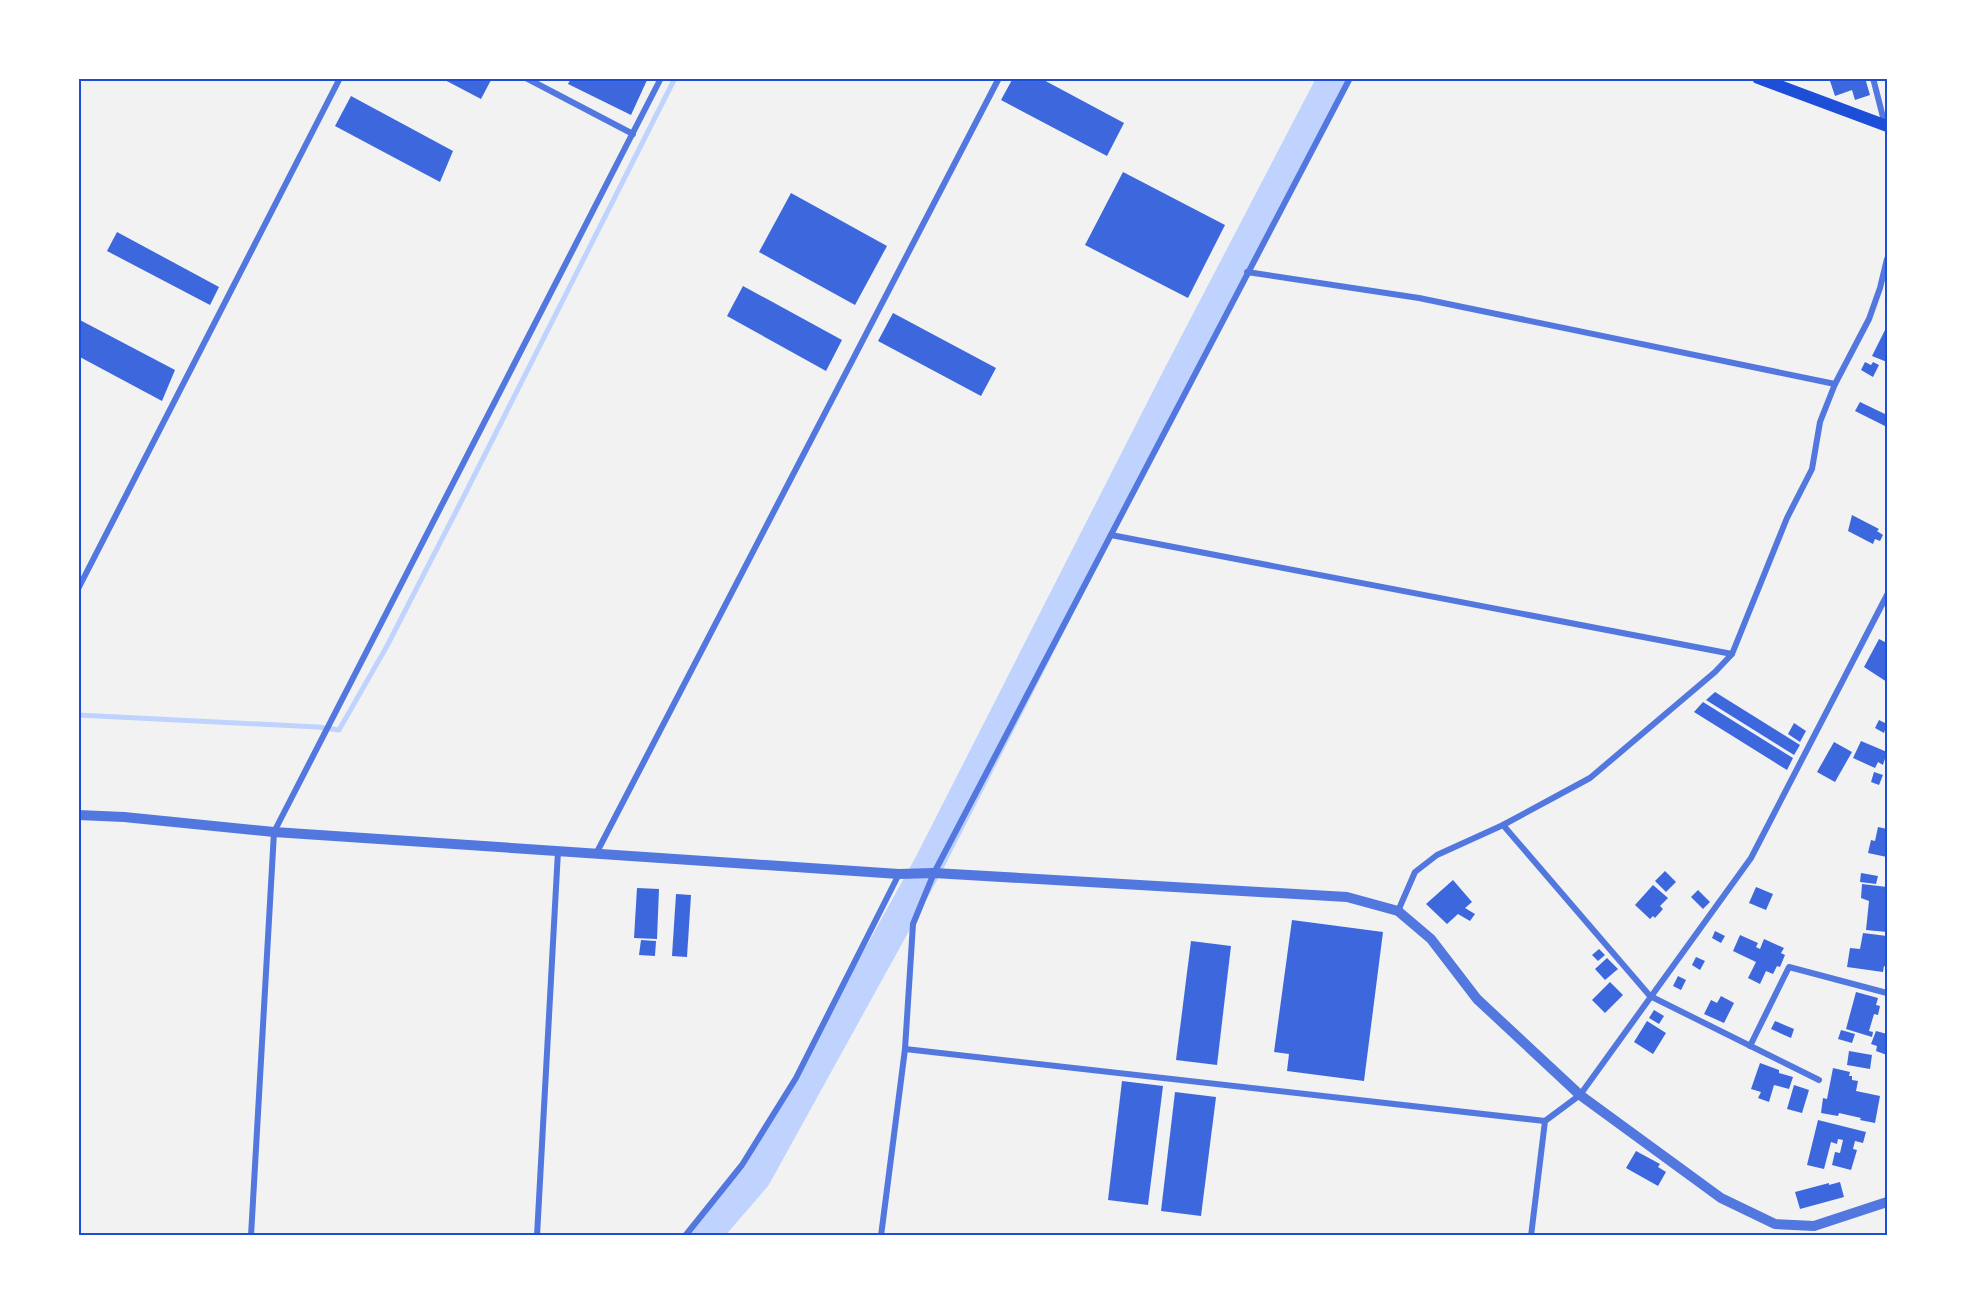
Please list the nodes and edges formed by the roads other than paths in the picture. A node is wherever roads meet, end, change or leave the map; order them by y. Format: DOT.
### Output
graph roads {
  1 [pos="340,78"];
  2 [pos="526,78"];
  3 [pos="661,78"];
  4 [pos="999,78"];
  5 [pos="1350,78"];
  6 [pos="1758,78"];
  7 [pos="1873,78"];
  8 [pos="1886,126"];
  9 [pos="633,134"];
  10 [pos="1887,259"];
  11 [pos="1247,272"];
  12 [pos="1835,384"];
  13 [pos="1110,535"];
  14 [pos="78,589"];
  15 [pos="1887,595"];
  16 [pos="1732,654"];
  17 [pos="78,815"];
  18 [pos="1503,825"];
  19 [pos="274,832"];
  20 [pos="558,851"];
  21 [pos="597,852"];
  22 [pos="934,873"];
  23 [pos="899,874"];
  24 [pos="1398,911"];
  25 [pos="1887,993"];
  26 [pos="1650,996"];
  27 [pos="1750,1046"];
  28 [pos="904,1048"];
  29 [pos="1819,1080"];
  30 [pos="1580,1095"];
  31 [pos="1545,1121"];
  32 [pos="1887,1202"];
  33 [pos="251,1236"];
  34 [pos="537,1236"];
  35 [pos="685,1236"];
  36 [pos="881,1236"];
  37 [pos="1531,1236"];
  1 -- 14 [label="street"];
  2 -- 9 [label="street"];
  3 -- 9 [label="street"];
  4 -- 21 [label="street"];
  5 -- 11 [label="street"];
  6 -- 8 [label="main road"];
  7 -- 8 [label="street"];
  9 -- 19 [label="street"];
  10 -- 12 [label="street"];
  11 -- 12 [label="street"];
  11 -- 13 [label="street"];
  12 -- 16 [label="street"];
  13 -- 16 [label="street"];
  13 -- 22 [label="street"];
  15 -- 26 [label="street"];
  16 -- 18 [label="street"];
  17 -- 19 [label="street"];
  18 -- 24 [label="street"];
  18 -- 26 [label="street"];
  19 -- 20 [label="street"];
  19 -- 33 [label="street"];
  20 -- 21 [label="street"];
  20 -- 34 [label="street"];
  21 -- 23 [label="street"];
  22 -- 23 [label="street"];
  22 -- 24 [label="street"];
  22 -- 28 [label="street"];
  23 -- 35 [label="street"];
  24 -- 30 [label="street"];
  25 -- 27 [label="street"];
  26 -- 27 [label="street"];
  26 -- 30 [label="street"];
  27 -- 29 [label="street"];
  28 -- 31 [label="street"];
  28 -- 36 [label="street"];
  30 -- 31 [label="street"];
  30 -- 32 [label="street"];
  31 -- 37 [label="street"];
}
